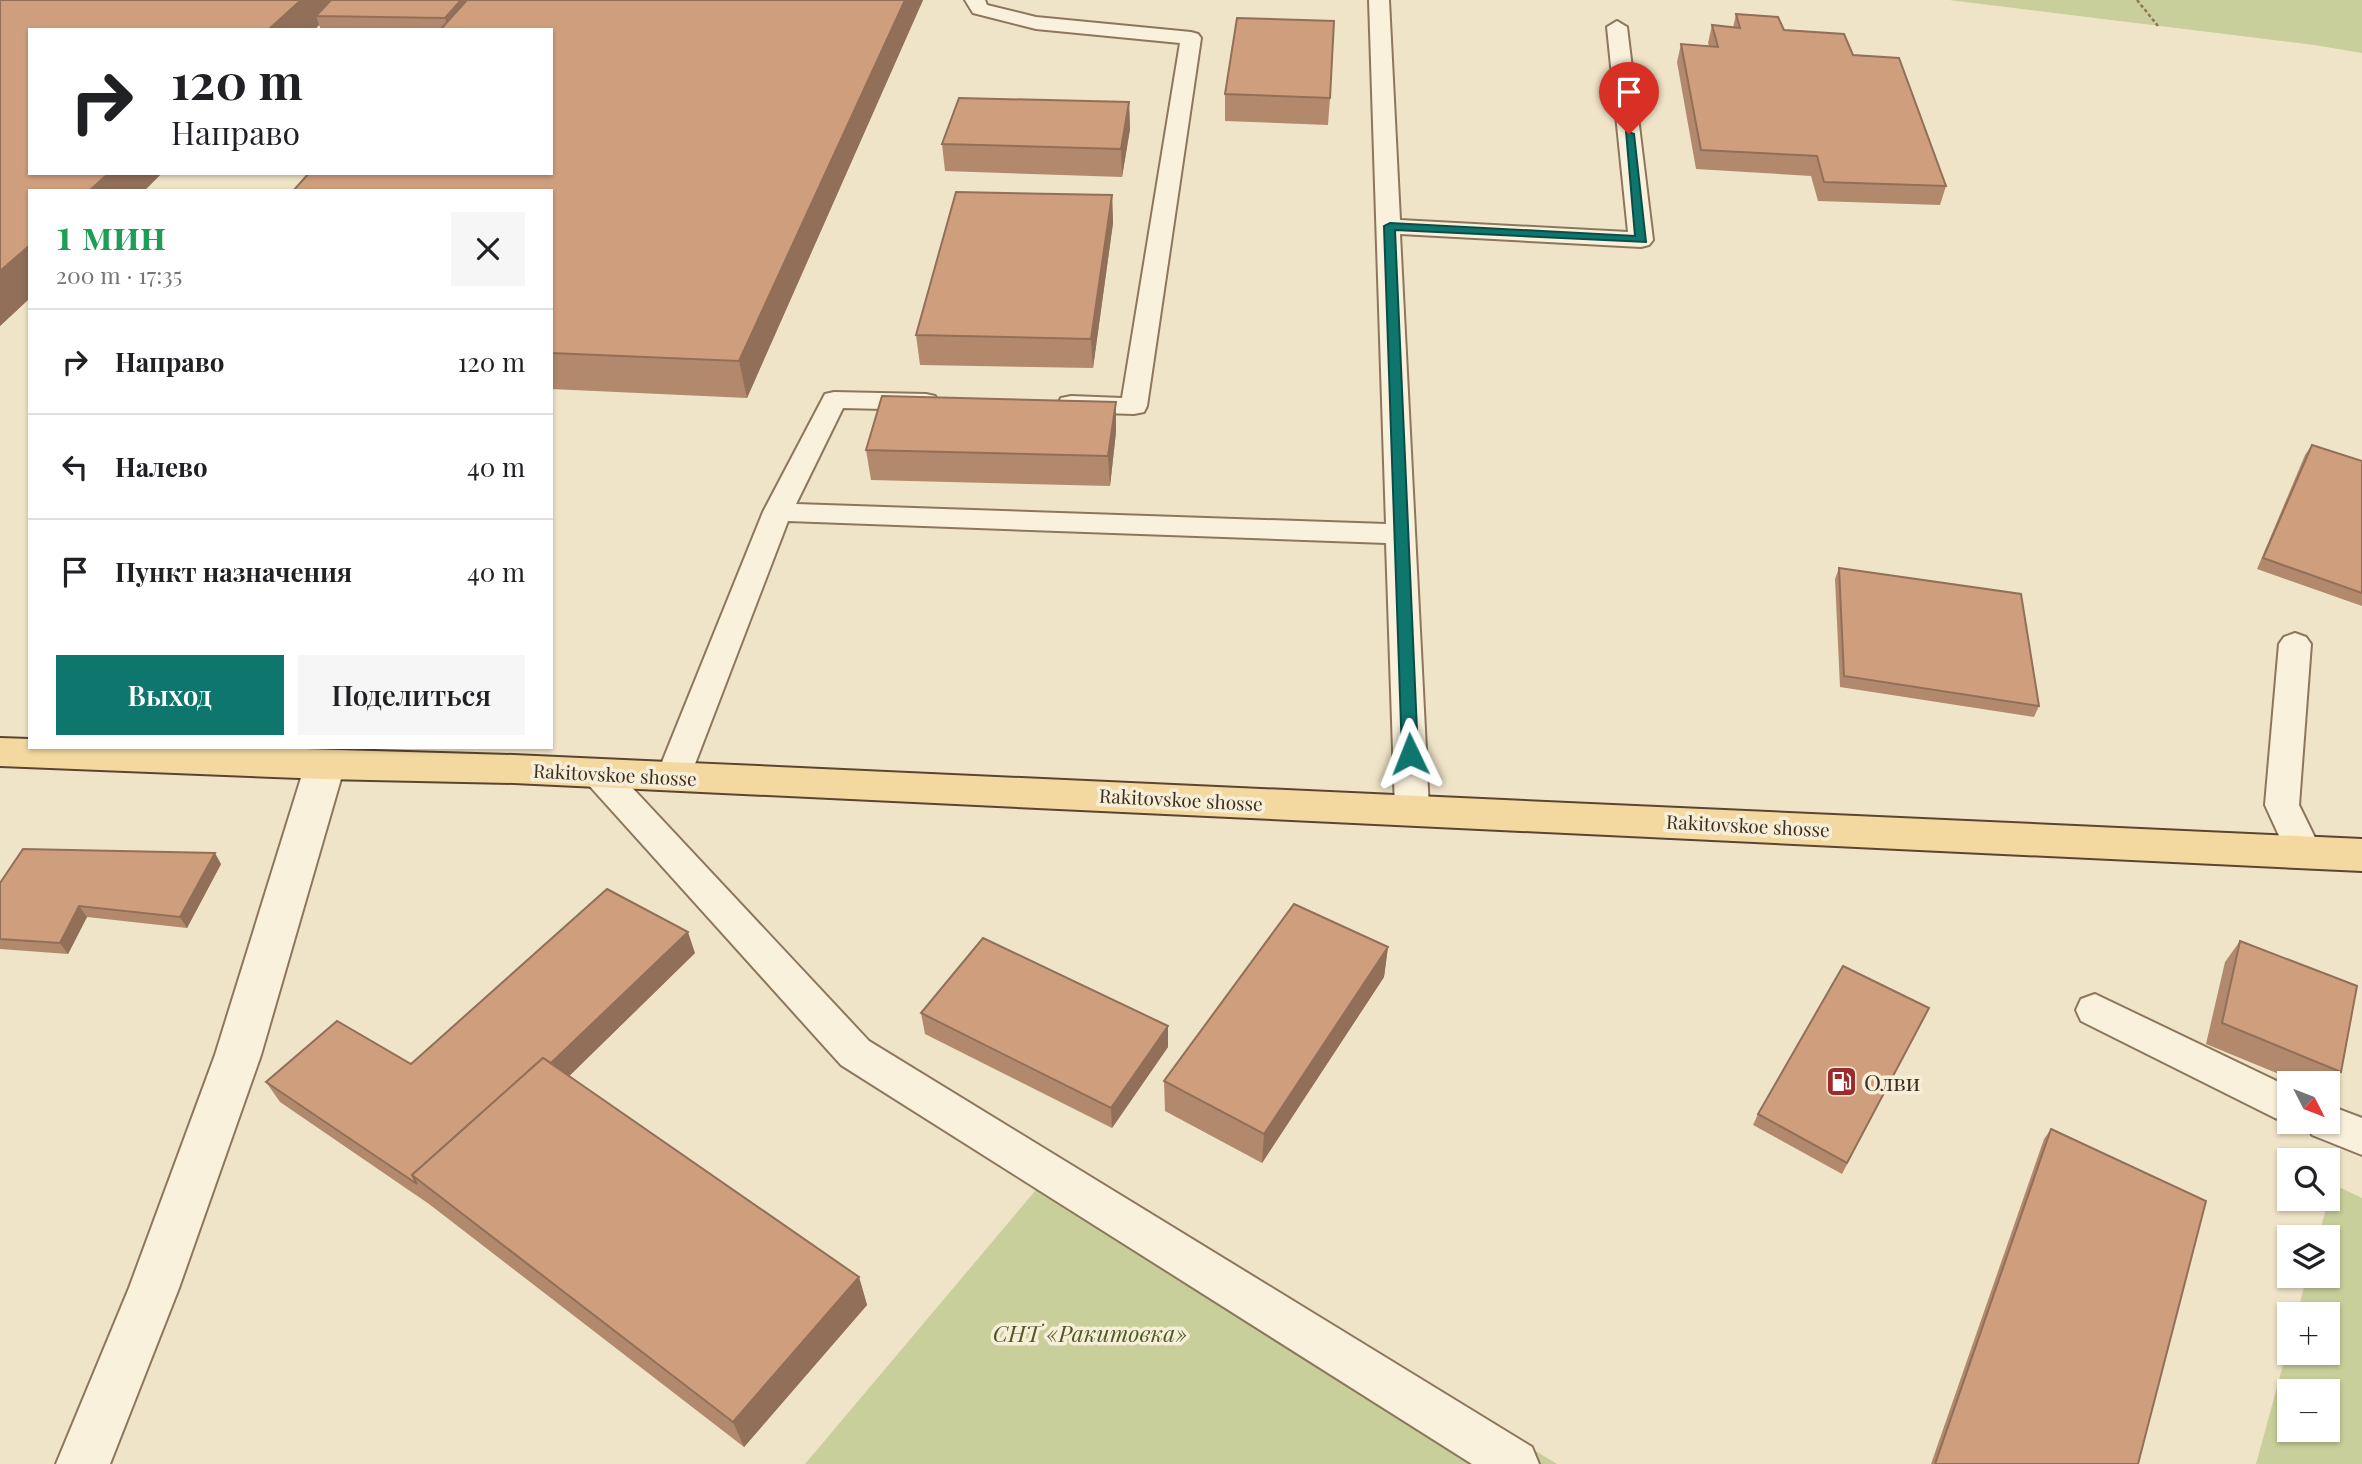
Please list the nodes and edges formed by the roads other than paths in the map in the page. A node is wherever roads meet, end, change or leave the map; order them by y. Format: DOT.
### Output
graph roads {
  1 [pos="975,0"];
  2 [pos="1379,0"];
  3 [pos="1617,27"];
  4 [pos="1390,226"];
  5 [pos="943,402"];
  6 [pos="1052,404"];
  7 [pos="777,512"];
  8 [pos="1401,534"];
  9 [pos="2295,644"];
  10 [pos="0,751"];
  11 [pos="325,765"];
  12 [pos="597,773"];
  13 [pos="673,777"];
  14 [pos="1412,810"];
  15 [pos="2304,852"];
  16 [pos="2362,855"];
  17 [pos="2095,1010"];
  18 [pos="2277,1100"];
  19 [pos="2340,1128"];
  20 [pos="2362,1137"];
  21 [pos="83,1464"];
  22 [pos="1515,1464"];
  1 -- 6 [label="lane"];
  2 -- 4 [label="lane"];
  3 -- 4 [label="lane"];
  4 -- 8 [label="lane"];
  5 -- 7 [label="lane"];
  7 -- 8 [label="lane"];
  7 -- 13 [label="lane"];
  8 -- 14 [label="lane"];
  9 -- 15 [label="lane"];
  10 -- 11 [label="main road, Rakitovskoe shosse"];
  11 -- 12 [label="main road, Rakitovskoe shosse"];
  11 -- 21 [label="street"];
  12 -- 13 [label="main road, Rakitovskoe shosse"];
  12 -- 22 [label="lane"];
  13 -- 14 [label="main road, Rakitovskoe shosse"];
  14 -- 15 [label="main road, Rakitovskoe shosse"];
  15 -- 16 [label="main road, Rakitovskoe shosse"];
  17 -- 18 [label="lane"];
  19 -- 20 [label="lane"];
}
